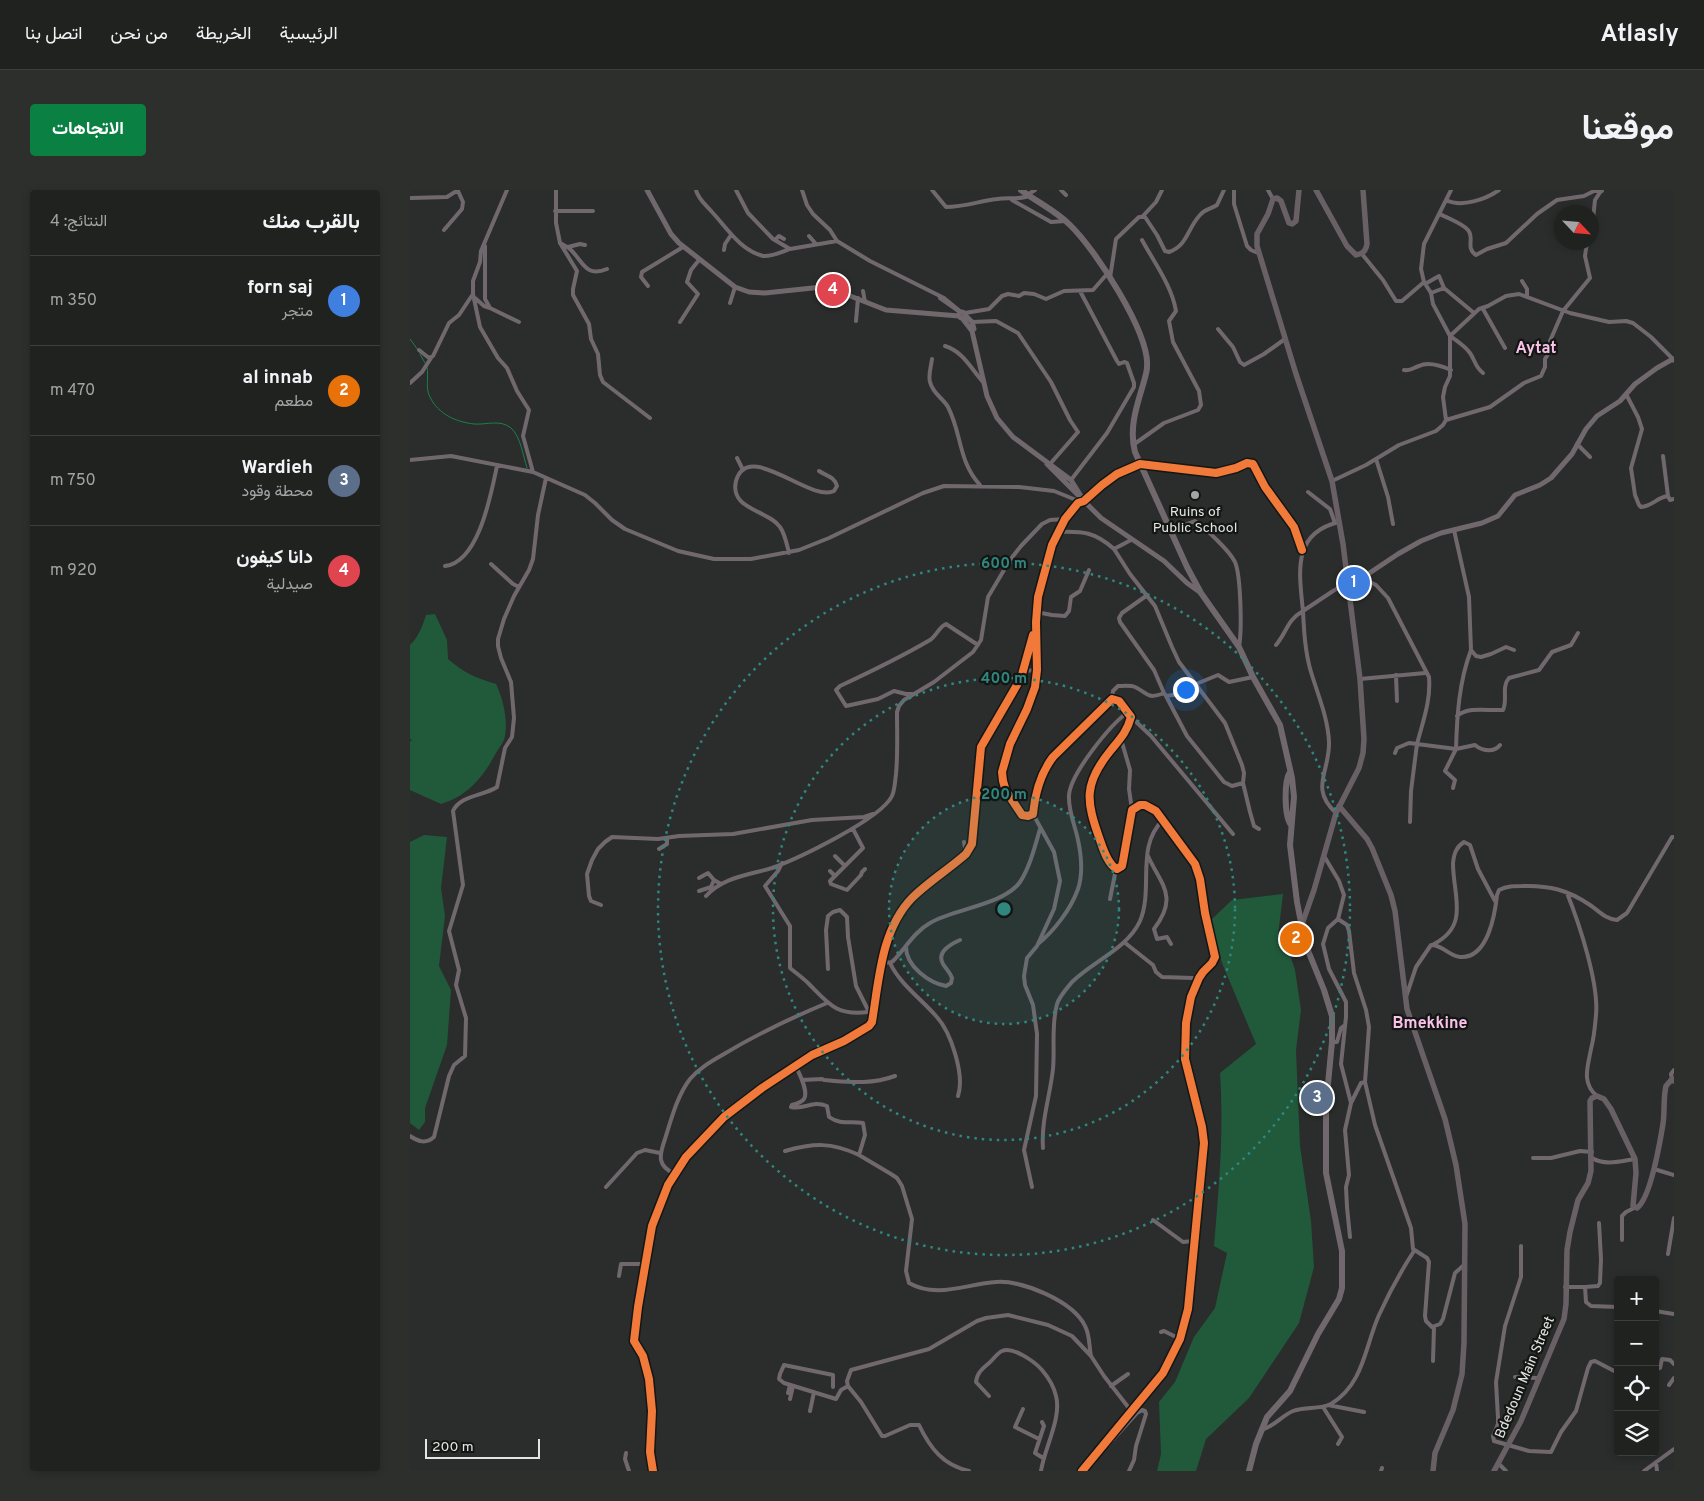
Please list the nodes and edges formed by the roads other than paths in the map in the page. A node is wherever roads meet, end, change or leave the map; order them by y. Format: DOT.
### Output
graph roads {
  1 [pos="458,190"];
  2 [pos="507,190"];
  3 [pos="556,190"];
  4 [pos="647,190"];
  5 [pos="696,190"];
  6 [pos="736,190"];
  7 [pos="802,190"];
  8 [pos="1020,190"];
  9 [pos="1036,190"];
  10 [pos="1061,190"];
  11 [pos="1162,190"];
  12 [pos="1224,190"];
  13 [pos="1234,190"];
  14 [pos="1268,190"];
  15 [pos="1299,190"];
  16 [pos="1316,190"];
  17 [pos="1363,190"];
  18 [pos="1451,190"];
  19 [pos="1499,190"];
  20 [pos="1602,190"];
  21 [pos="934,191"];
  22 [pos="1028,195"];
  23 [pos="1066,195"];
  24 [pos="411,198"];
  25 [pos="1273,199"];
  26 [pos="1011,200"];
  27 [pos="1446,200"];
  28 [pos="751,204"];
  29 [pos="1594,205"];
  30 [pos="744,206"];
  31 [pos="555,211"];
  32 [pos="593,211"];
  33 [pos="1440,214"];
  34 [pos="1142,216"];
  35 [pos="1066,221"];
  36 [pos="444,230"];
  37 [pos="731,235"];
  38 [pos="809,236"];
  39 [pos="486,239"];
  40 [pos="784,239"];
  41 [pos="775,240"];
  42 [pos="1142,240"];
  43 [pos="837,241"];
  44 [pos="560,243"];
  45 [pos="816,244"];
  46 [pos="585,245"];
  47 [pos="568,247"];
  48 [pos="683,247"];
  49 [pos="790,249"];
  50 [pos="724,250"];
  51 [pos="1586,250"];
  52 [pos="1258,252"];
  53 [pos="1362,254"];
  54 [pos="699,260"];
  55 [pos="608,268"];
  56 [pos="1109,276"];
  57 [pos="1522,281"];
  58 [pos="1425,283"];
  59 [pos="648,286"];
  60 [pos="735,287"];
  61 [pos="1444,288"];
  62 [pos="863,291"];
  63 [pos="1080,291"];
  64 [pos="1431,293"];
  65 [pos="474,296"];
  66 [pos="1527,296"];
  67 [pos="858,298"];
  68 [pos="865,302"];
  69 [pos="730,303"];
  70 [pos="490,308"];
  71 [pos="1483,309"];
  72 [pos="1563,311"];
  73 [pos="1474,313"];
  74 [pos="962,314"];
  75 [pos="856,321"];
  76 [pos="519,322"];
  77 [pos="680,322"];
  78 [pos="972,322"];
  79 [pos="1218,330"];
  80 [pos="1450,336"];
  81 [pos="1285,339"];
  82 [pos="945,346"];
  83 [pos="1505,348"];
  84 [pos="977,349"];
  85 [pos="419,350"];
  86 [pos="431,358"];
  87 [pos="932,359"];
  88 [pos="1674,360"];
  89 [pos="1404,370"];
  90 [pos="1451,370"];
  91 [pos="1484,373"];
  92 [pos="410,383"];
  93 [pos="984,383"];
  94 [pos="1626,394"];
  95 [pos="650,418"];
  96 [pos="1446,420"];
  97 [pos="1577,444"];
  98 [pos="1133,445"];
  99 [pos="1663,456"];
  100 [pos="1590,457"];
  101 [pos="737,458"];
  102 [pos="1376,459"];
  103 [pos="410,460"];
  104 [pos="1044,461"];
  105 [pos="1050,464"];
  106 [pos="1140,464"];
  107 [pos="497,466"];
  108 [pos="744,470"];
  109 [pos="819,471"];
  110 [pos="533,472"];
  111 [pos="546,478"];
  112 [pos="1071,480"];
  113 [pos="1332,481"];
  114 [pos="980,485"];
  115 [pos="1308,492"];
  116 [pos="1668,496"];
  117 [pos="1674,499"];
  118 [pos="1082,501"];
  119 [pos="1065,518"];
  120 [pos="1337,522"];
  121 [pos="1393,524"];
  122 [pos="1454,530"];
  123 [pos="1058,532"];
  124 [pos="1171,533"];
  125 [pos="1132,540"];
  126 [pos="1114,549"];
  127 [pos="1302,550"];
  128 [pos="789,553"];
  129 [pos="491,564"];
  130 [pos="445,566"];
  131 [pos="1089,570"];
  132 [pos="1362,578"];
  133 [pos="1347,581"];
  134 [pos="519,587"];
  135 [pos="1201,593"];
  136 [pos="1146,596"];
  137 [pos="1303,611"];
  138 [pos="1036,612"];
  139 [pos="1036,622"];
  140 [pos="1578,632"];
  141 [pos="978,645"];
  142 [pos="1276,645"];
  143 [pos="1239,647"];
  144 [pos="1471,650"];
  145 [pos="1514,650"];
  146 [pos="1037,670"];
  147 [pos="1023,671"];
  148 [pos="1426,673"];
  149 [pos="1396,675"];
  150 [pos="1253,677"];
  151 [pos="1360,679"];
  152 [pos="1197,685"];
  153 [pos="912,694"];
  154 [pos="1165,695"];
  155 [pos="1112,699"];
  156 [pos="1398,700"];
  157 [pos="1129,715"];
  158 [pos="1457,716"];
  159 [pos="1121,739"];
  160 [pos="1417,744"];
  161 [pos="1500,745"];
  162 [pos="1456,749"];
  163 [pos="1395,753"];
  164 [pos="1243,783"];
  165 [pos="1453,788"];
  166 [pos="1339,806"];
  167 [pos="1132,810"];
  168 [pos="1336,813"];
  169 [pos="875,814"];
  170 [pos="1033,814"];
  171 [pos="1163,820"];
  172 [pos="1410,822"];
  173 [pos="852,828"];
  174 [pos="1040,829"];
  175 [pos="1259,829"];
  176 [pos="1234,834"];
  177 [pos="1674,837"];
  178 [pos="668,839"];
  179 [pos="964,842"];
  180 [pos="659,849"];
  181 [pos="966,854"];
  182 [pos="1147,854"];
  183 [pos="1323,855"];
  184 [pos="835,856"];
  185 [pos="782,864"];
  186 [pos="845,866"];
  187 [pos="865,869"];
  188 [pos="1116,869"];
  189 [pos="830,871"];
  190 [pos="835,876"];
  191 [pos="699,878"];
  192 [pos="714,880"];
  193 [pos="721,884"];
  194 [pos="699,890"];
  195 [pos="1567,893"];
  196 [pos="706,896"];
  197 [pos="1110,899"];
  198 [pos="1496,903"];
  199 [pos="601,905"];
  200 [pos="1338,919"];
  201 [pos="1208,924"];
  202 [pos="1201,925"];
  203 [pos="1302,927"];
  204 [pos="960,940"];
  205 [pos="1124,942"];
  206 [pos="1171,944"];
  207 [pos="1431,945"];
  208 [pos="1037,946"];
  209 [pos="906,947"];
  210 [pos="883,962"];
  211 [pos="890,963"];
  212 [pos="828,969"];
  213 [pos="1198,980"];
  214 [pos="1406,999"];
  215 [pos="827,1003"];
  216 [pos="868,1012"];
  217 [pos="873,1015"];
  218 [pos="1345,1025"];
  219 [pos="1332,1042"];
  220 [pos="796,1066"];
  221 [pos="1674,1070"];
  222 [pos="895,1076"];
  223 [pos="802,1080"];
  224 [pos="1673,1080"];
  225 [pos="1365,1082"];
  226 [pos="958,1096"];
  227 [pos="1597,1096"];
  228 [pos="1352,1103"];
  229 [pos="410,1136"];
  230 [pos="1043,1148"];
  231 [pos="786,1151"];
  232 [pos="660,1153"];
  233 [pos="859,1155"];
  234 [pos="1592,1155"];
  235 [pos="1533,1158"];
  236 [pos="1635,1159"];
  237 [pos="1654,1169"];
  238 [pos="675,1174"];
  239 [pos="1674,1175"];
  240 [pos="606,1187"];
  241 [pos="1032,1187"];
  242 [pos="1634,1208"];
  243 [pos="1674,1218"];
  244 [pos="1153,1220"];
  245 [pos="1599,1222"];
  246 [pos="1350,1237"];
  247 [pos="1622,1240"];
  248 [pos="1194,1241"];
  249 [pos="1522,1246"];
  250 [pos="1414,1251"];
  251 [pos="1668,1254"];
  252 [pos="645,1264"];
  253 [pos="1464,1265"];
  254 [pos="619,1276"];
  255 [pos="1565,1287"];
  256 [pos="1585,1287"];
  257 [pos="1614,1307"];
  258 [pos="1659,1312"];
  259 [pos="1674,1314"];
  260 [pos="1434,1327"];
  261 [pos="1161,1332"];
  262 [pos="1180,1339"];
  263 [pos="1091,1356"];
  264 [pos="1433,1361"];
  265 [pos="1674,1364"];
  266 [pos="1659,1368"];
  267 [pos="1614,1371"];
  268 [pos="1128,1374"];
  269 [pos="1515,1377"];
  270 [pos="1538,1378"];
  271 [pos="1674,1378"];
  272 [pos="1669,1385"];
  273 [pos="791,1386"];
  274 [pos="848,1386"];
  275 [pos="1111,1386"];
  276 [pos="833,1387"];
  277 [pos="814,1392"];
  278 [pos="788,1393"];
  279 [pos="989,1396"];
  280 [pos="790,1399"];
  281 [pos="1328,1405"];
  282 [pos="1323,1407"];
  283 [pos="1023,1409"];
  284 [pos="810,1410"];
  285 [pos="1132,1412"];
  286 [pos="1364,1412"];
  287 [pos="1042,1422"];
  288 [pos="1261,1430"];
  289 [pos="1039,1439"];
  290 [pos="1338,1444"];
  291 [pos="1510,1444"];
  292 [pos="1103,1447"];
  293 [pos="1674,1449"];
  294 [pos="626,1453"];
  295 [pos="1043,1458"];
  296 [pos="1656,1462"];
  297 [pos="1499,1464"];
  298 [pos="629,1471"];
  299 [pos="653,1471"];
  300 [pos="969,1471"];
  301 [pos="1041,1471"];
  302 [pos="1082,1471"];
  303 [pos="1129,1471"];
  304 [pos="1249,1471"];
  305 [pos="1433,1471"];
  306 [pos="1494,1471"];
  307 [pos="1506,1471"];
  308 [pos="1644,1471"];
  309 [pos="1657,1471"];
  1 -- 24 [label="street"];
  1 -- 36 [label="street"];
  2 -- 39 [label="street"];
  3 -- 31 [label="street"];
  4 -- 48 [label="street"];
  5 -- 37 [label="street"];
  6 -- 30 [label="street"];
  7 -- 43 [label="street"];
  8 -- 22 [label="main road"];
  9 -- 22 [label="street"];
  10 -- 23 [label="street"];
  11 -- 34 [label="street"];
  12 -- 34 [label="street"];
  13 -- 52 [label="street"];
  14 -- 25 [label="street"];
  15 -- 25 [label="main road"];
  16 -- 53 [label="main road"];
  17 -- 53 [label="main road"];
  18 -- 27 [label="street"];
  19 -- 27 [label="street"];
  20 -- 29 [label="street"];
  20 -- 33 [label="street"];
  21 -- 26 [label="street"];
  22 -- 26 [label="street"];
  22 -- 35 [label="main road"];
  25 -- 52 [label="main road"];
  26 -- 35 [label="street"];
  27 -- 33 [label="street"];
  28 -- 30 [label="street"];
  30 -- 41 [label="street"];
  31 -- 32 [label="street"];
  31 -- 44 [label="street"];
  33 -- 58 [label="street"];
  34 -- 56 [label="street"];
  35 -- 56 [label="main road"];
  37 -- 49 [label="street"];
  37 -- 50 [label="street"];
  38 -- 45 [label="street"];
  39 -- 65 [label="street"];
  39 -- 70 [label="street"];
  40 -- 41 [label="street"];
  41 -- 49 [label="street"];
  42 -- 98 [label="street"];
  43 -- 45 [label="street"];
  43 -- 74 [label="street"];
  44 -- 47 [label="street"];
  44 -- 95 [label="street"];
  45 -- 49 [label="street"];
  46 -- 47 [label="street"];
  47 -- 55 [label="street"];
  48 -- 54 [label="street"];
  48 -- 59 [label="street"];
  51 -- 72 [label="street"];
  52 -- 81 [label="main road"];
  53 -- 58 [label="street"];
  54 -- 60 [label="street"];
  54 -- 77 [label="street"];
  56 -- 63 [label="street"];
  56 -- 98 [label="main road"];
  57 -- 66 [label="street"];
  58 -- 61 [label="street"];
  58 -- 64 [label="street"];
  60 -- 67 [label="street"];
  60 -- 69 [label="street"];
  61 -- 64 [label="street"];
  61 -- 73 [label="street"];
  62 -- 68 [label="street"];
  63 -- 74 [label="street"];
  63 -- 112 [label="street"];
  64 -- 80 [label="street"];
  65 -- 70 [label="street"];
  65 -- 86 [label="street"];
  65 -- 110 [label="street"];
  66 -- 71 [label="street"];
  66 -- 72 [label="street"];
  67 -- 68 [label="street"];
  67 -- 75 [label="street"];
  68 -- 74 [label="street"];
  70 -- 76 [label="street"];
  71 -- 73 [label="street"];
  71 -- 83 [label="street"];
  72 -- 88 [label="street"];
  72 -- 96 [label="street"];
  73 -- 80 [label="street"];
  74 -- 78 [label="street"];
  74 -- 84 [label="street"];
  78 -- 84 [label="street"];
  78 -- 105 [label="street"];
  79 -- 81 [label="street"];
  80 -- 90 [label="street"];
  80 -- 91 [label="street"];
  81 -- 113 [label="main road"];
  82 -- 93 [label="street"];
  84 -- 93 [label="street"];
  85 -- 86 [label="street"];
  86 -- 92 [label="street"];
  87 -- 114 [label="street"];
  88 -- 94 [label="street"];
  89 -- 90 [label="street"];
  90 -- 96 [label="street"];
  93 -- 104 [label="street"];
  94 -- 97 [label="street"];
  94 -- 116 [label="street"];
  96 -- 102 [label="street"];
  97 -- 100 [label="street"];
  97 -- 122 [label="street"];
  98 -- 106 [label="main road"];
  99 -- 116 [label="street"];
  101 -- 108 [label="street"];
  102 -- 113 [label="street"];
  102 -- 121 [label="street"];
  103 -- 107 [label="street"];
  104 -- 105 [label="street"];
  104 -- 118 [label="street"];
  105 -- 112 [label="street"];
  106 -- 118 [label="street"];
  106 -- 124 [label="main road"];
  106 -- 127 [label="street"];
  107 -- 110 [label="street"];
  107 -- 130 [label="street"];
  108 -- 109 [label="street"];
  108 -- 128 [label="street"];
  110 -- 111 [label="street"];
  111 -- 128 [label="street"];
  111 -- 134 [label="street"];
  112 -- 118 [label="street"];
  113 -- 120 [label="main road"];
  114 -- 118 [label="street"];
  114 -- 128 [label="street"];
  115 -- 120 [label="street"];
  116 -- 117 [label="street"];
  118 -- 119 [label="street"];
  118 -- 125 [label="street"];
  119 -- 123 [label="street"];
  119 -- 141 [label="street"];
  120 -- 127 [label="street"];
  120 -- 133 [label="main road"];
  122 -- 132 [label="street"];
  122 -- 144 [label="street"];
  123 -- 126 [label="street"];
  123 -- 138 [label="street"];
  124 -- 135 [label="main road"];
  124 -- 143 [label="street"];
  125 -- 126 [label="street"];
  125 -- 135 [label="street"];
  126 -- 136 [label="street"];
  127 -- 137 [label="street"];
  129 -- 134 [label="street"];
  131 -- 138 [label="street"];
  132 -- 133 [label="street"];
  132 -- 148 [label="street"];
  133 -- 137 [label="street"];
  133 -- 151 [label="main road"];
  134 -- 229 [label="street"];
  135 -- 143 [label="main road"];
  136 -- 152 [label="street"];
  136 -- 154 [label="street"];
  137 -- 142 [label="street"];
  137 -- 168 [label="street"];
  138 -- 139 [label="street"];
  139 -- 146 [label="street"];
  139 -- 147 [label="street"];
  140 -- 158 [label="street"];
  141 -- 153 [label="street"];
  141 -- 153 [label="street"];
  143 -- 150 [label="main road"];
  144 -- 145 [label="street"];
  144 -- 158 [label="street"];
  146 -- 147 [label="street"];
  146 -- 170 [label="street"];
  147 -- 181 [label="street"];
  148 -- 149 [label="street"];
  148 -- 160 [label="street"];
  149 -- 151 [label="street"];
  149 -- 156 [label="street"];
  150 -- 152 [label="street"];
  150 -- 203 [label="main road"];
  151 -- 166 [label="main road"];
  152 -- 154 [label="street"];
  152 -- 164 [label="street"];
  153 -- 169 [label="street"];
  154 -- 155 [label="street"];
  154 -- 164 [label="street"];
  155 -- 157 [label="street"];
  155 -- 170 [label="street"];
  157 -- 159 [label="street"];
  157 -- 176 [label="street"];
  157 -- 208 [label="street"];
  158 -- 162 [label="street"];
  159 -- 167 [label="street"];
  159 -- 188 [label="street"];
  160 -- 162 [label="street"];
  160 -- 163 [label="street"];
  160 -- 172 [label="street"];
  161 -- 162 [label="street"];
  162 -- 165 [label="street"];
  164 -- 175 [label="street"];
  166 -- 168 [label="main road"];
  166 -- 214 [label="main road"];
  167 -- 171 [label="street"];
  167 -- 188 [label="street"];
  168 -- 183 [label="main road"];
  169 -- 173 [label="street"];
  169 -- 199 [label="street"];
  170 -- 174 [label="street"];
  171 -- 182 [label="street"];
  171 -- 201 [label="street"];
  173 -- 185 [label="street"];
  173 -- 186 [label="street"];
  174 -- 208 [label="street"];
  174 -- 209 [label="street"];
  177 -- 195 [label="street"];
  178 -- 180 [label="street"];
  179 -- 181 [label="street"];
  181 -- 210 [label="street"];
  182 -- 205 [label="street"];
  182 -- 206 [label="street"];
  183 -- 200 [label="street"];
  183 -- 203 [label="main road"];
  184 -- 186 [label="street"];
  185 -- 193 [label="street"];
  185 -- 215 [label="street"];
  186 -- 190 [label="street"];
  187 -- 190 [label="street"];
  188 -- 197 [label="street"];
  189 -- 190 [label="street"];
  191 -- 192 [label="street"];
  192 -- 193 [label="street"];
  192 -- 194 [label="street"];
  193 -- 196 [label="street"];
  195 -- 198 [label="street"];
  195 -- 227 [label="street"];
  198 -- 207 [label="street"];
  198 -- 207 [label="street"];
  200 -- 218 [label="street"];
  200 -- 225 [label="street"];
  201 -- 202 [label="street"];
  201 -- 213 [label="street"];
  203 -- 219 [label="main road"];
  204 -- 209 [label="street"];
  205 -- 213 [label="street"];
  205 -- 230 [label="street"];
  207 -- 214 [label="street"];
  208 -- 241 [label="street"];
  209 -- 211 [label="street"];
  210 -- 211 [label="street"];
  210 -- 217 [label="street"];
  211 -- 226 [label="street"];
  212 -- 216 [label="street"];
  213 -- 248 [label="street"];
  214 -- 253 [label="main road"];
  215 -- 216 [label="street"];
  215 -- 232 [label="street"];
  216 -- 217 [label="street"];
  217 -- 220 [label="street"];
  218 -- 219 [label="street"];
  218 -- 228 [label="street"];
  219 -- 288 [label="main road"];
  220 -- 223 [label="street"];
  220 -- 238 [label="street"];
  221 -- 224 [label="street"];
  222 -- 223 [label="street"];
  223 -- 233 [label="street"];
  224 -- 237 [label="main road"];
  225 -- 228 [label="street"];
  225 -- 250 [label="street"];
  227 -- 234 [label="main road, Bdedoun Main Street"];
  227 -- 236 [label="main road"];
  228 -- 246 [label="street"];
  231 -- 233 [label="street"];
  232 -- 238 [label="street"];
  232 -- 240 [label="street"];
  233 -- 263 [label="street"];
  234 -- 235 [label="street"];
  234 -- 236 [label="street"];
  234 -- 255 [label="main road, Bdedoun Main Street"];
  236 -- 242 [label="main road"];
  237 -- 239 [label="street"];
  237 -- 242 [label="main road"];
  238 -- 252 [label="street"];
  242 -- 247 [label="street"];
  243 -- 251 [label="street"];
  244 -- 248 [label="street"];
  245 -- 256 [label="street"];
  248 -- 262 [label="street"];
  249 -- 291 [label="street"];
  250 -- 260 [label="street"];
  250 -- 281 [label="street"];
  252 -- 254 [label="street"];
  252 -- 299 [label="street"];
  253 -- 260 [label="street"];
  253 -- 305 [label="main road"];
  255 -- 256 [label="street"];
  255 -- 270 [label="main road, Bdedoun Main Street"];
  256 -- 257 [label="street"];
  258 -- 259 [label="street"];
  260 -- 264 [label="street"];
  261 -- 262 [label="street"];
  262 -- 285 [label="street"];
  263 -- 274 [label="street"];
  263 -- 275 [label="street"];
  265 -- 266 [label="street"];
  267 -- 291 [label="street"];
  268 -- 275 [label="street"];
  269 -- 270 [label="street"];
  270 -- 291 [label="main road, Bdedoun Main Street"];
  271 -- 272 [label="street"];
  273 -- 276 [label="street"];
  273 -- 277 [label="street"];
  273 -- 278 [label="street"];
  273 -- 280 [label="street"];
  274 -- 277 [label="street"];
  274 -- 300 [label="street"];
  275 -- 285 [label="street"];
  277 -- 284 [label="street"];
  279 -- 295 [label="street"];
  281 -- 282 [label="street"];
  281 -- 286 [label="street"];
  282 -- 288 [label="street"];
  282 -- 290 [label="street"];
  283 -- 289 [label="street"];
  285 -- 292 [label="street"];
  287 -- 289 [label="street"];
  288 -- 304 [label="main road"];
  289 -- 295 [label="street"];
  291 -- 297 [label="main road, Bdedoun Main Street"];
  292 -- 302 [label="street"];
  292 -- 303 [label="street"];
  293 -- 296 [label="street"];
  294 -- 298 [label="street"];
  295 -- 301 [label="street"];
  296 -- 308 [label="street"];
  296 -- 309 [label="street"];
  297 -- 306 [label="main road, Bdedoun Main Street"];
  297 -- 307 [label="street"];
}
